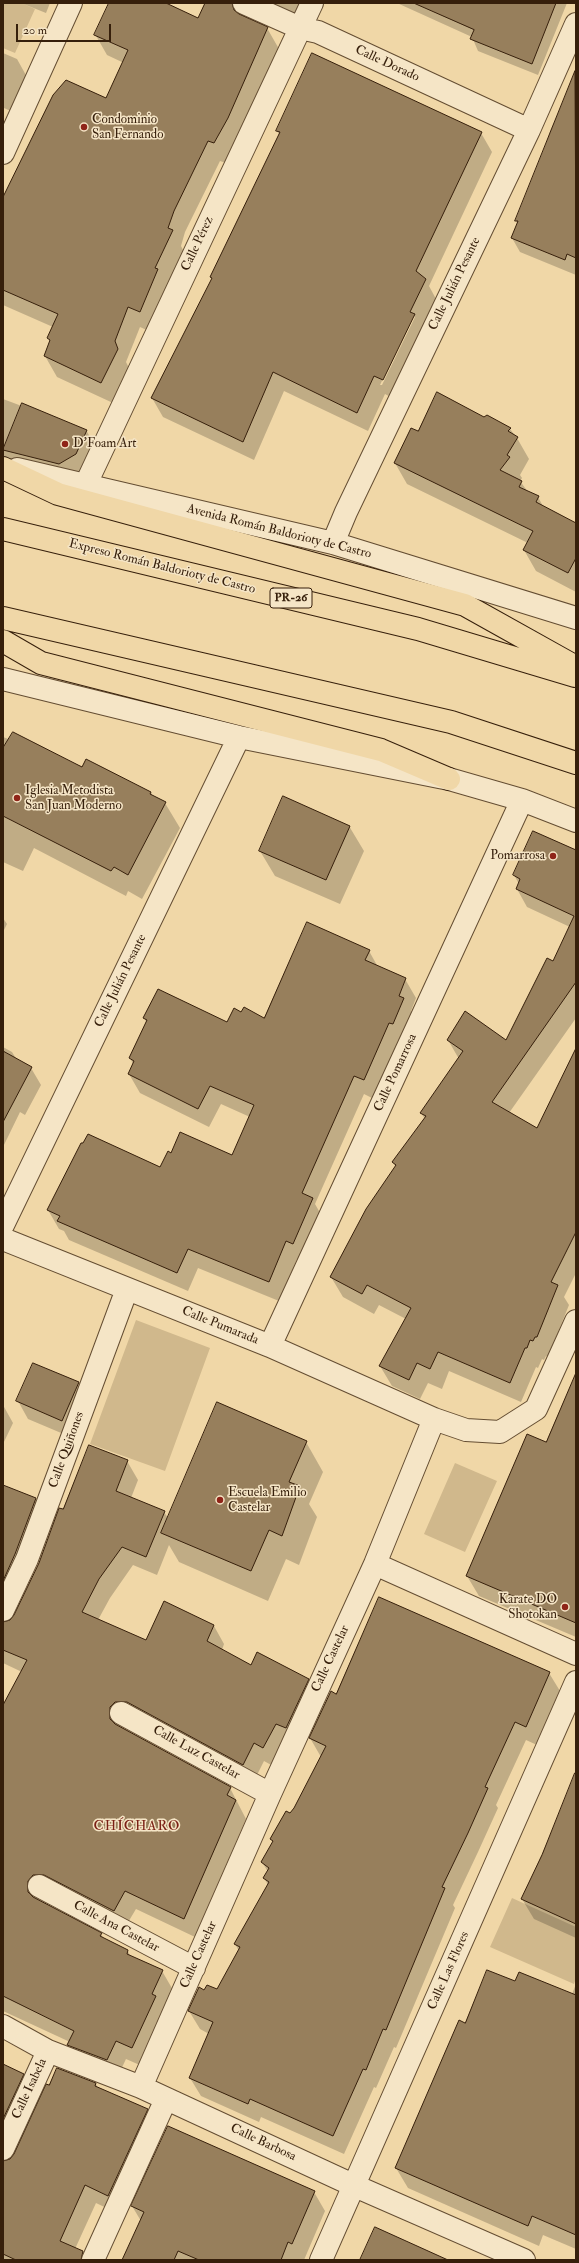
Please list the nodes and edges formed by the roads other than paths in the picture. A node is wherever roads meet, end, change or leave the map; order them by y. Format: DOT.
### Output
graph roads {
  1 [pos="71,3"];
  2 [pos="244,3"];
  3 [pos="312,3"];
  4 [pos="576,24"];
  5 [pos="300,28"];
  6 [pos="529,130"];
  7 [pos="3,153"];
  8 [pos="3,465"];
  9 [pos="3,468"];
  10 [pos="85,486"];
  11 [pos="3,529"];
  12 [pos="333,543"];
  13 [pos="3,618"];
  14 [pos="576,618"];
  15 [pos="3,641"];
  16 [pos="576,667"];
  17 [pos="576,677"];
  18 [pos="3,679"];
  19 [pos="239,737"];
  20 [pos="576,763"];
  21 [pos="449,779"];
  22 [pos="522,800"];
  23 [pos="576,821"];
  24 [pos="3,1226"];
  25 [pos="3,1239"];
  26 [pos="127,1289"];
  27 [pos="576,1322"];
  28 [pos="270,1346"];
  29 [pos="434,1419"];
  30 [pos="375,1564"];
  31 [pos="3,1610"];
  32 [pos="576,1654"];
  33 [pos="576,1682"];
  34 [pos="121,1713"];
  35 [pos="270,1794"];
  36 [pos="39,1886"];
  37 [pos="194,1968"];
  38 [pos="3,2026"];
  39 [pos="48,2051"];
  40 [pos="141,2087"];
  41 [pos="166,2098"];
  42 [pos="3,2149"];
  43 [pos="354,2186"];
  44 [pos="93,2260"];
  45 [pos="321,2260"];
  46 [pos="524,2260"];
  1 -- 7 [label="street"];
  2 -- 5 [label="street, Calle Dorado"];
  3 -- 5 [label="street, Calle Pérez"];
  4 -- 6 [label="street, Calle Julián Pesante"];
  5 -- 6 [label="street, Calle Dorado"];
  5 -- 10 [label="street, Calle Pérez"];
  6 -- 12 [label="street, Calle Julián Pesante"];
  8 -- 10 [label="street, Avenida Román Baldorioty de Castro"];
  9 -- 16 [label="highway"];
  10 -- 12 [label="street, Avenida Román Baldorioty de Castro"];
  11 -- 17 [label="highway, Expreso Román Baldorioty de Castro / PR-26"];
  12 -- 14 [label="street, Avenida Román Baldorioty de Castro"];
  13 -- 20 [label="highway"];
  15 -- 21 [label="highway"];
  18 -- 19 [label="street"];
  19 -- 21 [label="street"];
  19 -- 24 [label="street, Calle Julián Pesante"];
  21 -- 22 [label="street"];
  22 -- 23 [label="street"];
  22 -- 28 [label="street, Calle Pomarrosa"];
  25 -- 26 [label="street, Calle Pumarada"];
  26 -- 28 [label="street, Calle Pumarada"];
  26 -- 31 [label="street, Calle Quiñones"];
  27 -- 29 [label="street"];
  28 -- 29 [label="street, Calle Pumarada"];
  29 -- 30 [label="street, Calle Castelar"];
  30 -- 32 [label="street"];
  30 -- 35 [label="street, Calle Castelar"];
  33 -- 43 [label="street, Calle Las Flores"];
  34 -- 35 [label="street, Calle Luz Castelar"];
  35 -- 37 [label="street, Calle Castelar"];
  36 -- 37 [label="street, Calle Ana Castelar"];
  37 -- 40 [label="street, Calle Castelar"];
  38 -- 39 [label="street, Calle Barbosa"];
  39 -- 40 [label="street, Calle Barbosa"];
  39 -- 42 [label="street, Calle Isabela"];
  40 -- 41 [label="street, Calle Barbosa"];
  41 -- 43 [label="street, Calle Barbosa"];
  41 -- 44 [label="street"];
  43 -- 45 [label="street, Calle Las Flores"];
  43 -- 46 [label="street, Calle Barbosa"];
}
